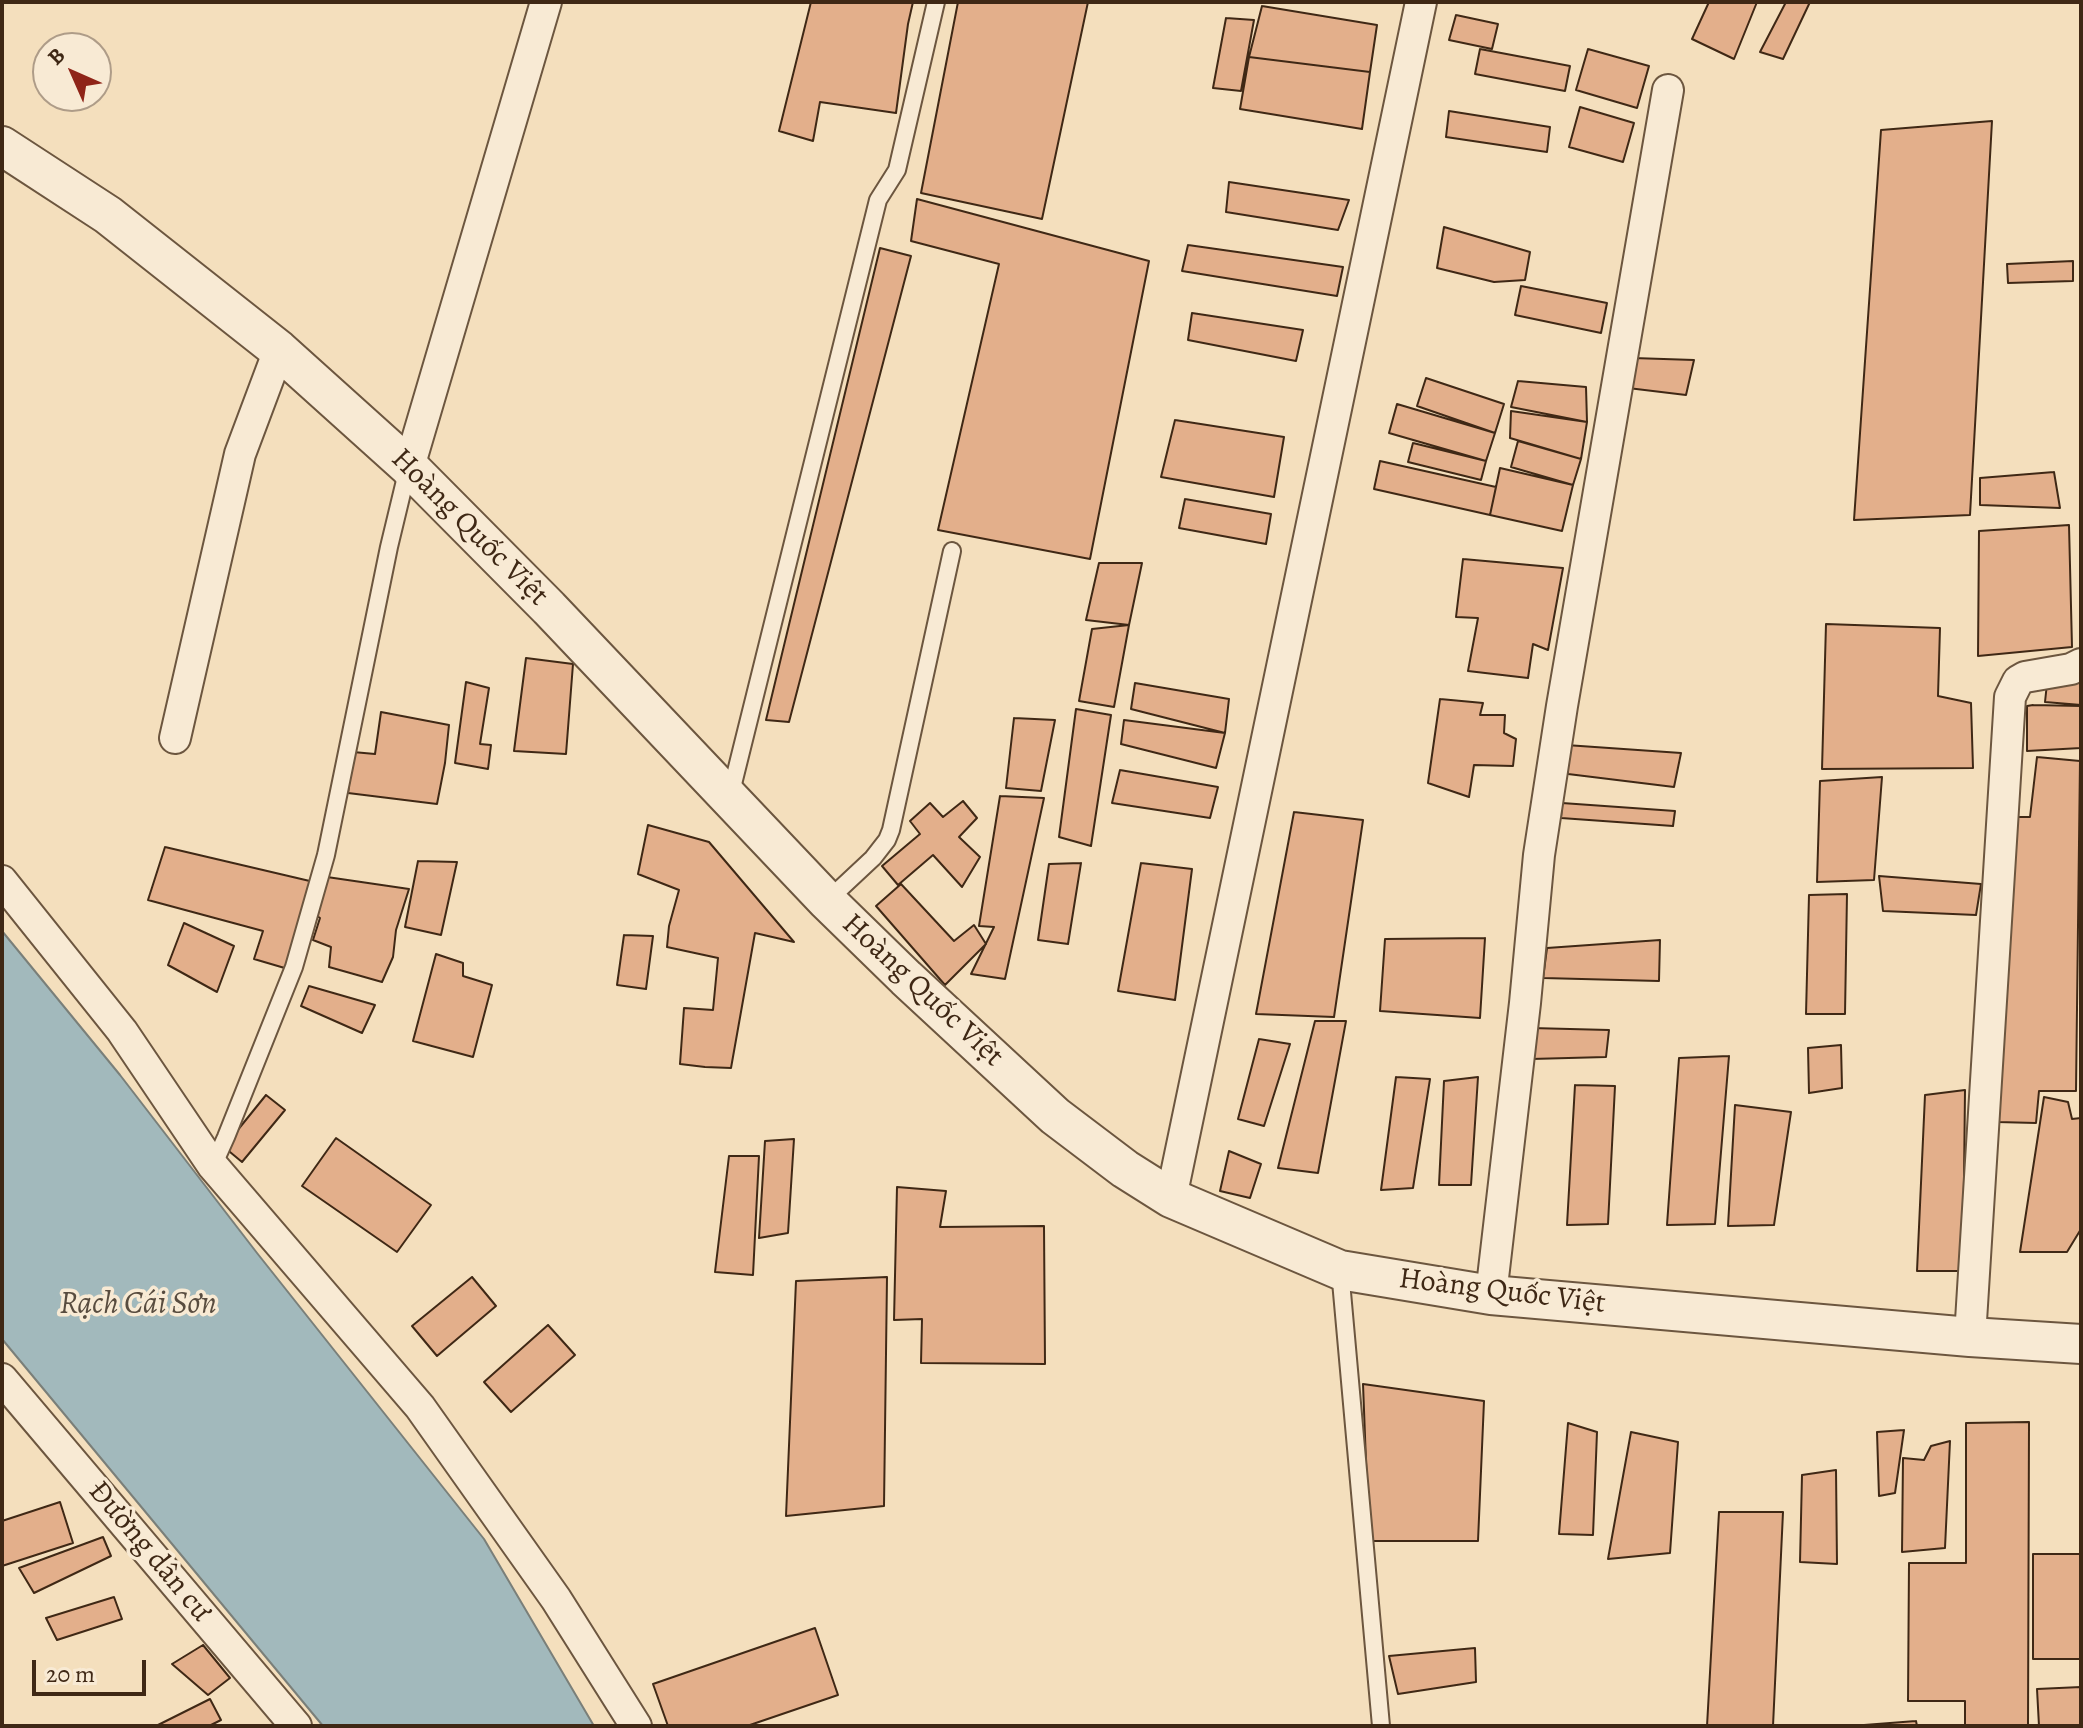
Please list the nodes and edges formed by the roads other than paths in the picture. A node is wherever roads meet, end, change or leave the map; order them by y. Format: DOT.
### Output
graph roads {
  1 [pos="546,2"];
  2 [pos="936,2"];
  3 [pos="1421,2"];
  4 [pos="1668,90"];
  5 [pos="2,146"];
  6 [pos="279,350"];
  7 [pos="409,467"];
  8 [pos="952,551"];
  9 [pos="2081,664"];
  10 [pos="175,738"];
  11 [pos="730,797"];
  12 [pos="2,881"];
  13 [pos="827,901"];
  14 [pos="213,1166"];
  15 [pos="1171,1198"];
  16 [pos="1340,1270"];
  17 [pos="1491,1295"];
  18 [pos="1970,1337"];
  19 [pos="2081,1344"];
  20 [pos="2,1379"];
  21 [pos="296,1726"];
  22 [pos="636,1726"];
  23 [pos="1381,1726"];
  1 -- 7 [label="street"];
  2 -- 11 [label="lane"];
  3 -- 15 [label="street"];
  4 -- 17 [label="street"];
  5 -- 6 [label="street, Hoàng Quốc Việt"];
  6 -- 7 [label="street, Hoàng Quốc Việt"];
  6 -- 10 [label="street"];
  7 -- 11 [label="street, Hoàng Quốc Việt"];
  7 -- 14 [label="lane"];
  8 -- 13 [label="lane"];
  9 -- 18 [label="street"];
  11 -- 13 [label="street, Hoàng Quốc Việt"];
  12 -- 14 [label="street"];
  13 -- 15 [label="street, Hoàng Quốc Việt"];
  14 -- 22 [label="street"];
  15 -- 16 [label="street, Hoàng Quốc Việt"];
  16 -- 17 [label="street, Hoàng Quốc Việt"];
  16 -- 23 [label="lane"];
  17 -- 18 [label="street, Hoàng Quốc Việt"];
  18 -- 19 [label="street, Hoàng Quốc Việt"];
  20 -- 21 [label="street, Đường dân cư"];
}
